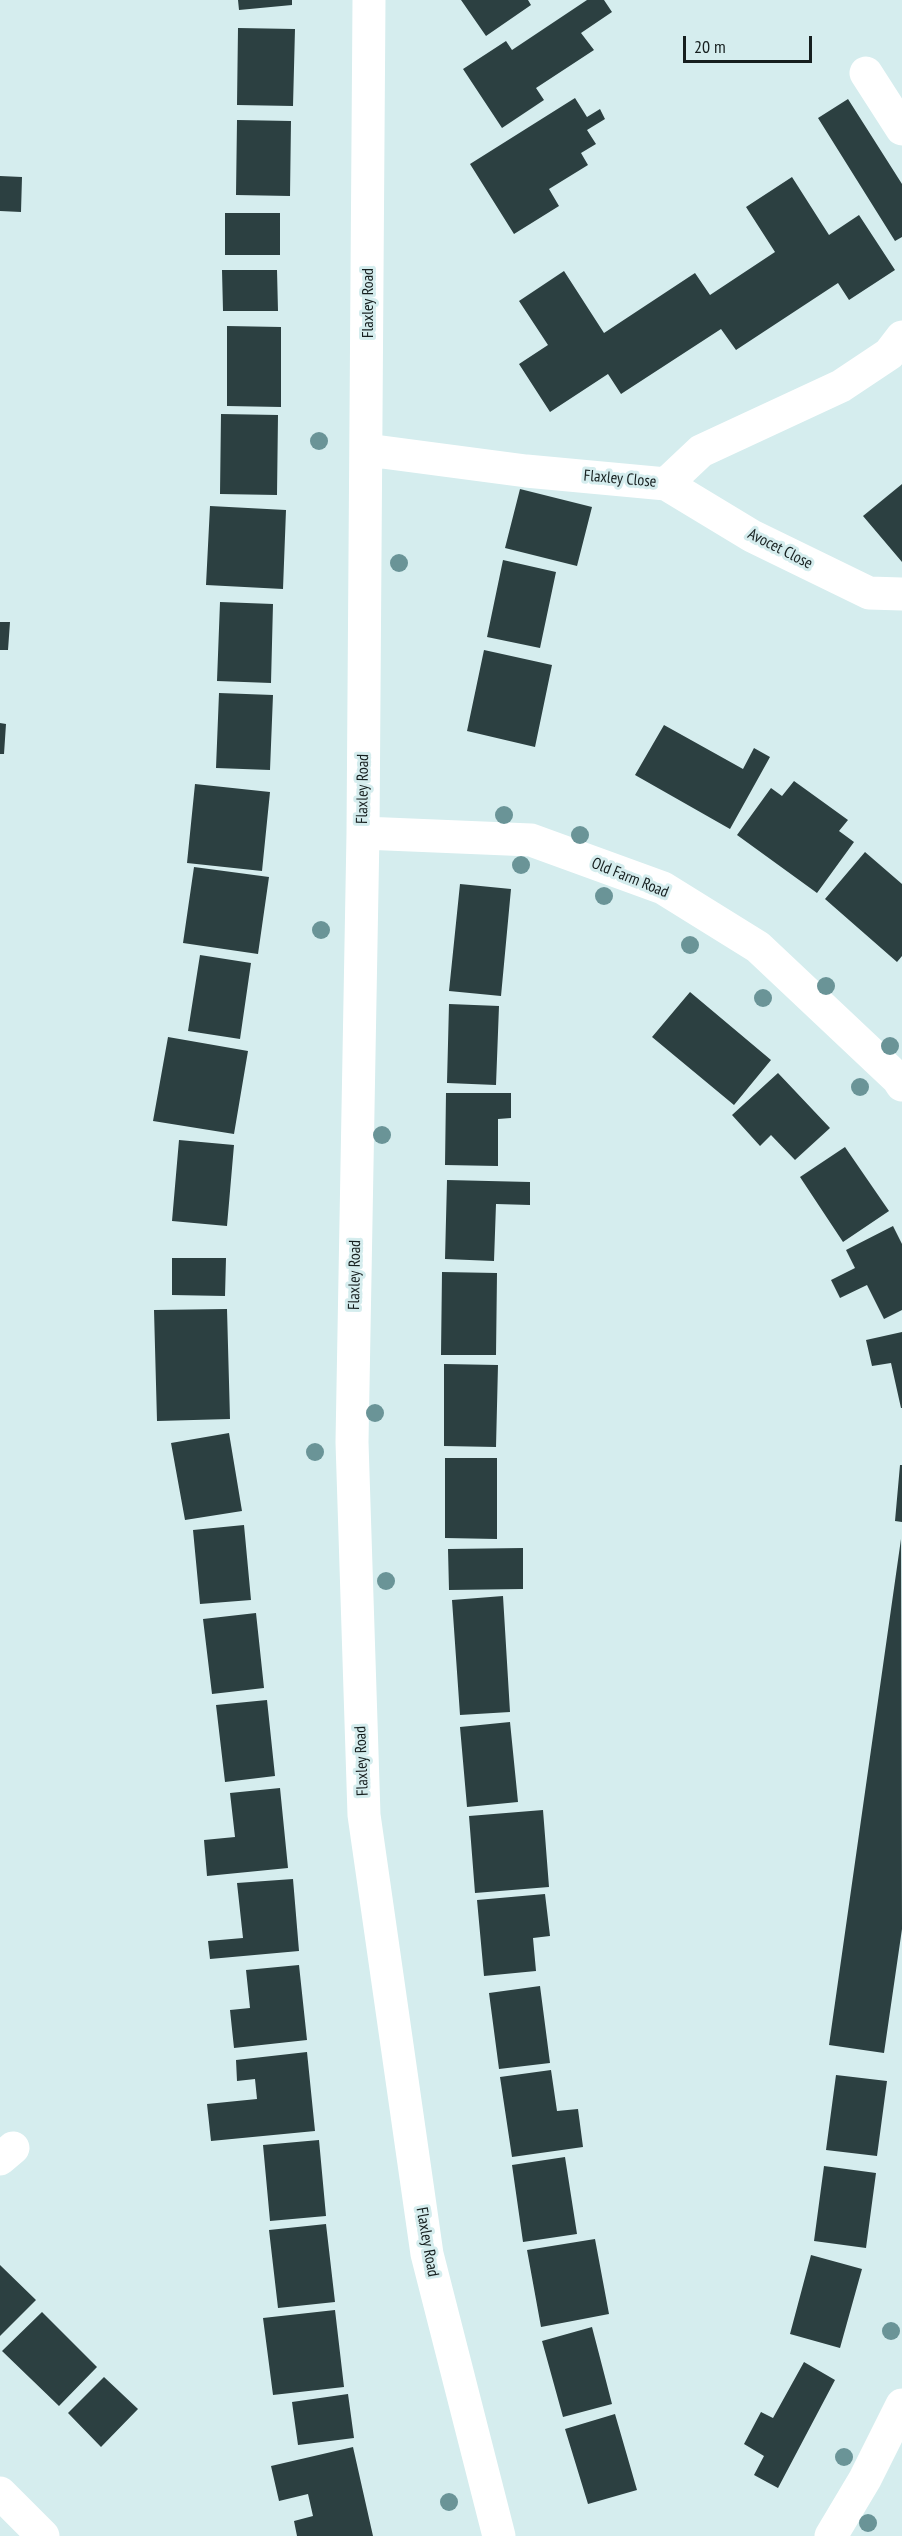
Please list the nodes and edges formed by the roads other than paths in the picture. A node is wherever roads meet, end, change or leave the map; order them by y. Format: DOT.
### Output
graph roads {
  1 [pos="369,0"];
  2 [pos="866,74"];
  3 [pos="902,129"];
  4 [pos="902,338"];
  5 [pos="367,450"];
  6 [pos="666,484"];
  7 [pos="902,594"];
  8 [pos="363,833"];
  9 [pos="902,1085"];
  10 [pos="902,2405"];
  11 [pos="0,2493"];
  12 [pos="43,2536"];
  13 [pos="499,2536"];
  14 [pos="831,2536"];
  1 -- 5 [label="street, Flaxley Road"];
  2 -- 3 [label="street"];
  4 -- 6 [label="street, Flaxley Close"];
  5 -- 6 [label="street, Flaxley Close"];
  5 -- 8 [label="street, Flaxley Road"];
  6 -- 7 [label="street, Avocet Close"];
  8 -- 9 [label="street, Old Farm Road"];
  8 -- 13 [label="street, Flaxley Road"];
  10 -- 14 [label="street"];
  11 -- 12 [label="street"];
}
